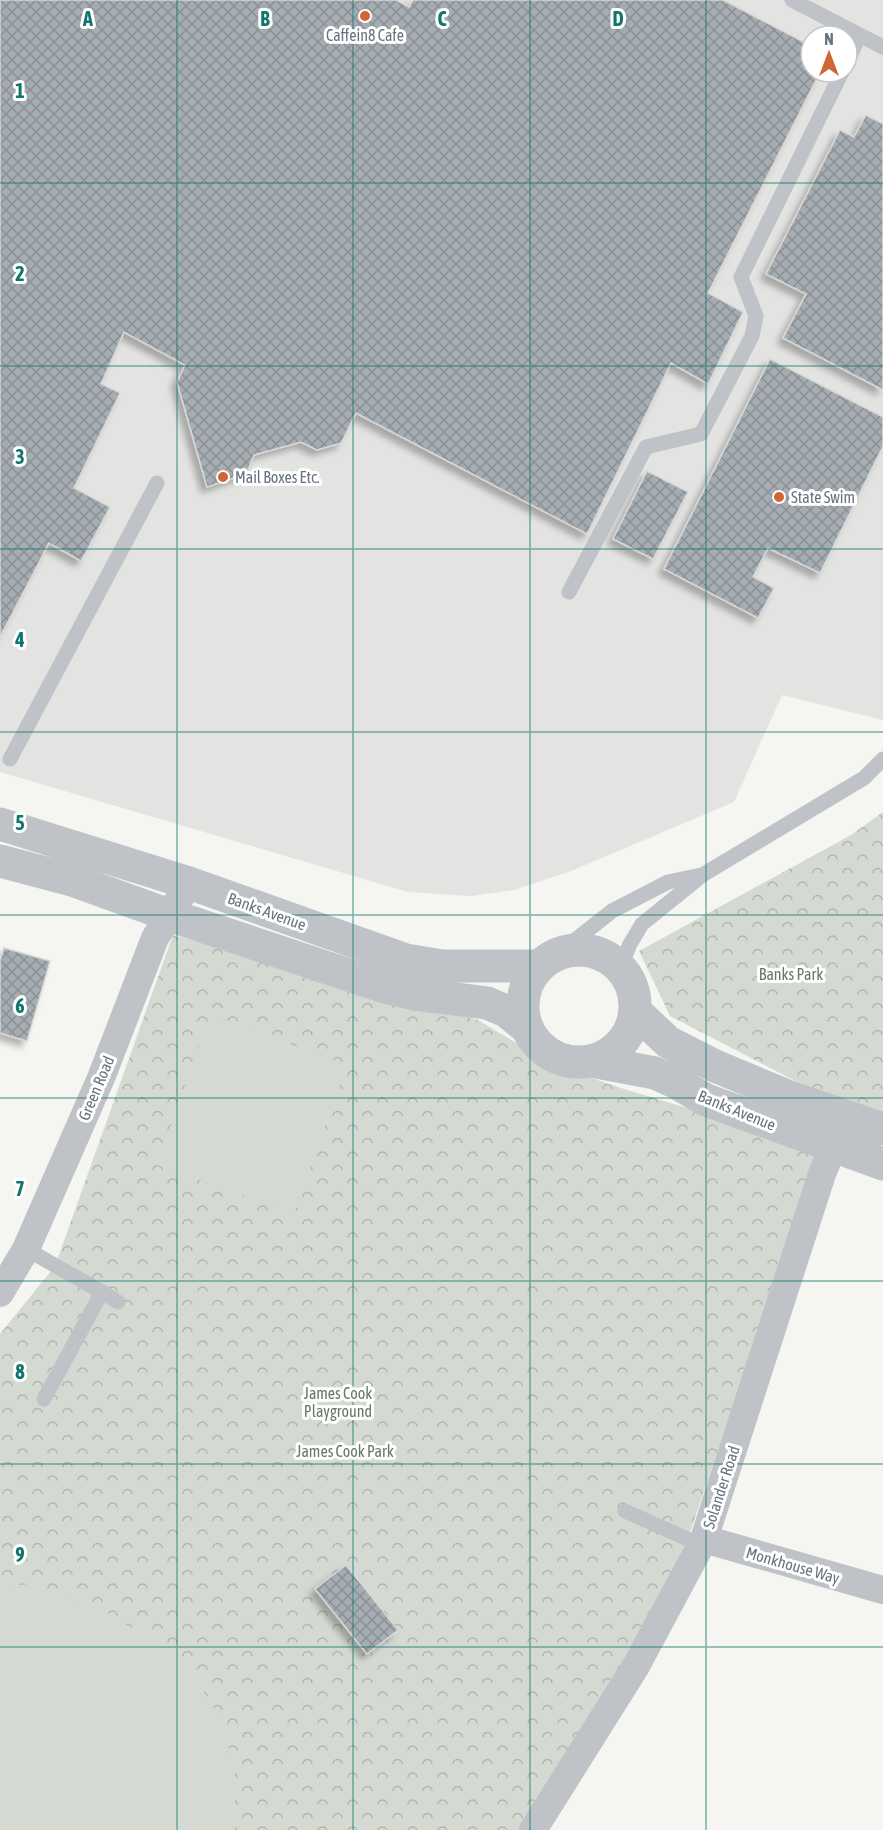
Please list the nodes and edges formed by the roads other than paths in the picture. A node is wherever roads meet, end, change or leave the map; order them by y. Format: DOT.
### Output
graph roads {
  1 [pos="792,0"];
  2 [pos="860,35"];
  3 [pos="882,48"];
  4 [pos="836,84"];
  5 [pos="157,483"];
  6 [pos="569,592"];
  7 [pos="10,759"];
  8 [pos="883,759"];
  9 [pos="0,824"];
  10 [pos="0,861"];
  11 [pos="704,874"];
  12 [pos="189,883"];
  13 [pos="169,915"];
  14 [pos="548,961"];
  15 [pos="620,968"];
  16 [pos="635,1011"];
  17 [pos="527,1028"];
  18 [pos="591,1061"];
  19 [pos="883,1129"];
  20 [pos="840,1130"];
  21 [pos="883,1164"];
  22 [pos="26,1249"];
  23 [pos="102,1292"];
  24 [pos="0,1293"];
  25 [pos="118,1302"];
  26 [pos="44,1399"];
  27 [pos="625,1511"];
  28 [pos="702,1542"];
  29 [pos="883,1590"];
  30 [pos="533,1830"];
  1 -- 2 [label="lane"];
  2 -- 3 [label="lane"];
  4 -- 6 [label="lane"];
  5 -- 7 [label="lane"];
  8 -- 11 [label="lane"];
  9 -- 12 [label="street, Banks Avenue"];
  10 -- 13 [label="street"];
  11 -- 14 [label="lane"];
  11 -- 15 [label="lane"];
  12 -- 13 [label="street, Green Road"];
  12 -- 14 [label="street, Banks Avenue"];
  13 -- 17 [label="street"];
  13 -- 22 [label="street, Green Road"];
  14 -- 15 [label="street"];
  14 -- 17 [label="street"];
  15 -- 16 [label="street"];
  16 -- 18 [label="street"];
  16 -- 20 [label="street, Banks Avenue"];
  17 -- 18 [label="street"];
  18 -- 20 [label="street, Banks Avenue"];
  19 -- 20 [label="street, Banks Avenue"];
  20 -- 21 [label="street, Banks Avenue"];
  20 -- 28 [label="street, Solander Road"];
  22 -- 23 [label="lane"];
  22 -- 24 [label="street, Green Road"];
  23 -- 25 [label="lane"];
  23 -- 26 [label="lane"];
  27 -- 28 [label="lane"];
  28 -- 29 [label="street, Monkhouse Way"];
  28 -- 30 [label="street, Solander Road"];
}
